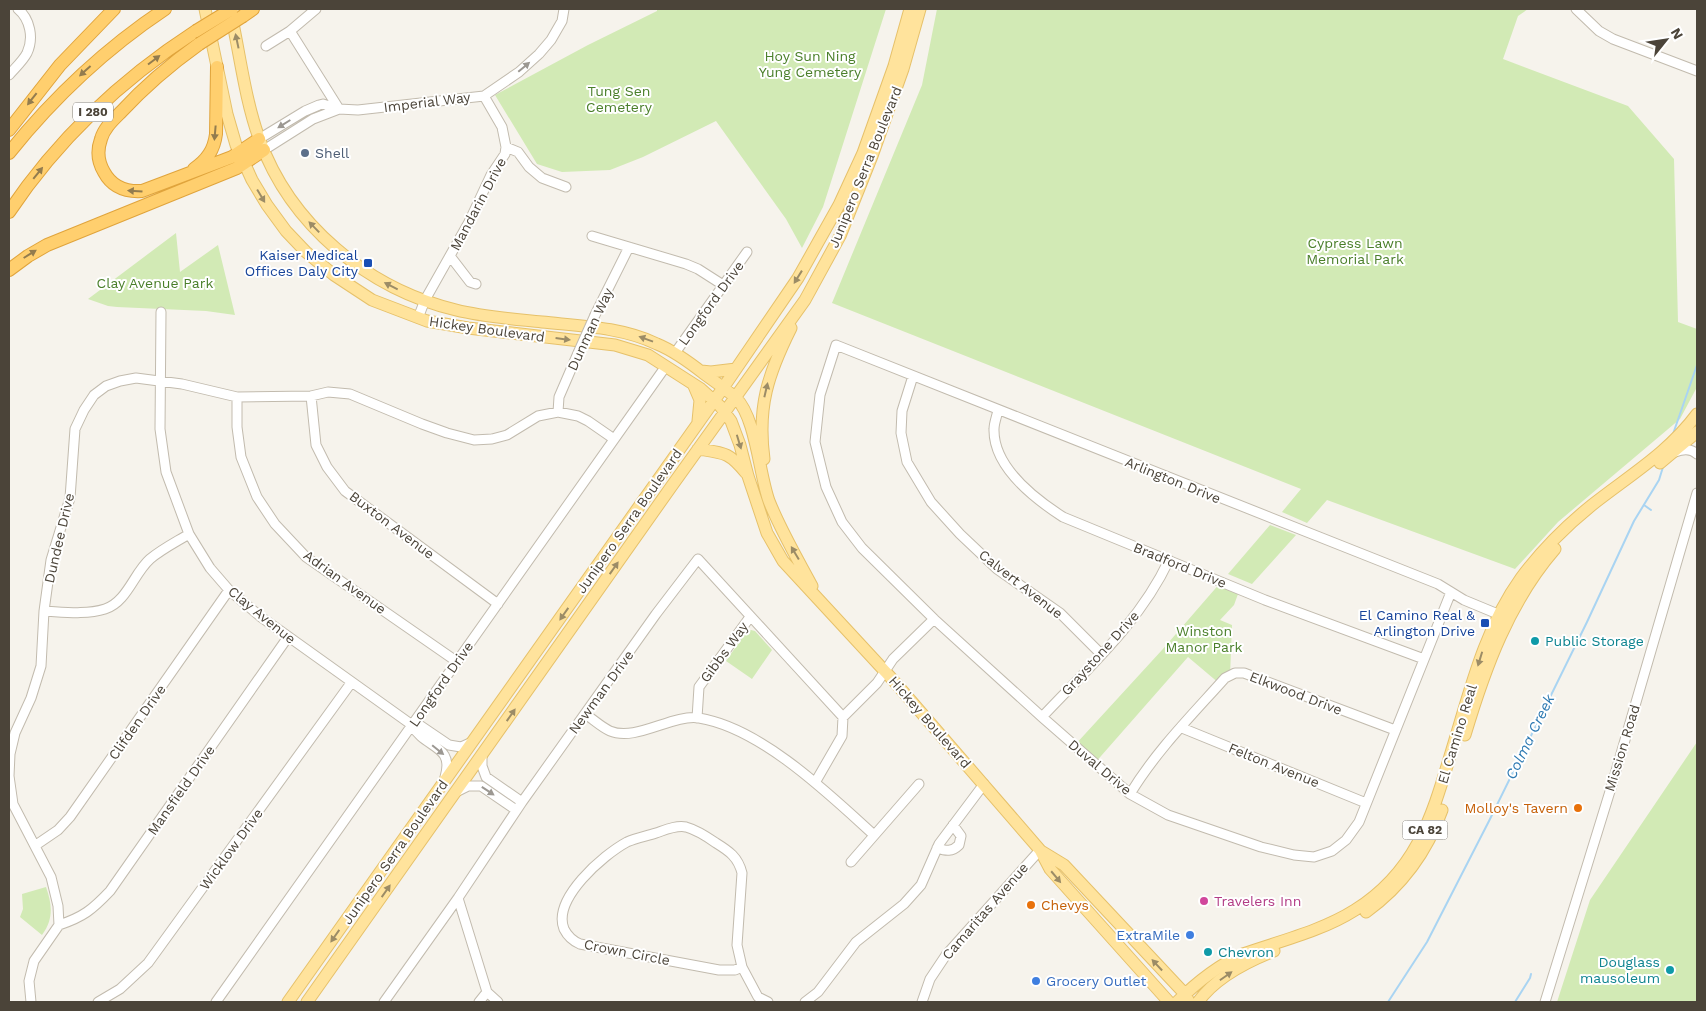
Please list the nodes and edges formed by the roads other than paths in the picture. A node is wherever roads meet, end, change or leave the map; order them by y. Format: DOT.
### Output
graph roads {
  1 [pos="18,9"];
  2 [pos="165,9"];
  3 [pos="205,9"];
  4 [pos="316,9"];
  5 [pos="564,9"];
  6 [pos="910,9"];
  7 [pos="920,9"];
  8 [pos="1576,9"];
  9 [pos="111,10"];
  10 [pos="239,11"];
  11 [pos="290,31"];
  12 [pos="266,46"];
  13 [pos="217,67"];
  14 [pos="1697,71"];
  15 [pos="9,76"];
  16 [pos="484,96"];
  17 [pos="339,109"];
  18 [pos="9,130"];
  19 [pos="262,145"];
  20 [pos="506,147"];
  21 [pos="9,153"];
  22 [pos="242,158"];
  23 [pos="181,177"];
  24 [pos="566,187"];
  25 [pos="9,212"];
  26 [pos="592,236"];
  27 [pos="629,247"];
  28 [pos="747,252"];
  29 [pos="450,256"];
  30 [pos="9,270"];
  31 [pos="476,284"];
  32 [pos="723,285"];
  33 [pos="425,300"];
  34 [pos="805,300"];
  35 [pos="162,312"];
  36 [pos="418,318"];
  37 [pos="836,345"];
  38 [pos="675,354"];
  39 [pos="666,366"];
  40 [pos="736,369"];
  41 [pos="701,371"];
  42 [pos="913,376"];
  43 [pos="161,382"];
  44 [pos="692,382"];
  45 [pos="723,388"];
  46 [pos="311,396"];
  47 [pos="236,397"];
  48 [pos="736,398"];
  49 [pos="714,400"];
  50 [pos="998,410"];
  51 [pos="558,412"];
  52 [pos="725,412"];
  53 [pos="1697,414"];
  54 [pos="698,424"];
  55 [pos="1697,432"];
  56 [pos="614,439"];
  57 [pos="698,449"];
  58 [pos="1674,452"];
  59 [pos="1697,454"];
  60 [pos="748,476"];
  61 [pos="766,491"];
  62 [pos="1697,493"];
  63 [pos="189,534"];
  64 [pos="1169,560"];
  65 [pos="229,590"];
  66 [pos="1451,592"];
  67 [pos="818,596"];
  68 [pos="498,604"];
  69 [pos="44,611"];
  70 [pos="1504,616"];
  71 [pos="750,617"];
  72 [pos="934,619"];
  73 [pos="288,637"];
  74 [pos="1101,654"];
  75 [pos="1424,659"];
  76 [pos="456,661"];
  77 [pos="884,671"];
  78 [pos="351,683"];
  79 [pos="585,714"];
  80 [pos="843,717"];
  81 [pos="1042,717"];
  82 [pos="697,718"];
  83 [pos="412,725"];
  84 [pos="1182,728"];
  85 [pos="1395,730"];
  86 [pos="475,741"];
  87 [pos="482,755"];
  88 [pos="816,781"];
  89 [pos="444,782"];
  90 [pos="919,784"];
  91 [pos="984,784"];
  92 [pos="456,792"];
  93 [pos="1130,794"];
  94 [pos="522,802"];
  95 [pos="1366,803"];
  96 [pos="516,810"];
  97 [pos="953,825"];
  98 [pos="874,835"];
  99 [pos="36,845"];
  100 [pos="937,848"];
  101 [pos="1040,850"];
  102 [pos="851,862"];
  103 [pos="458,898"];
  104 [pos="59,925"];
  105 [pos="742,967"];
  106 [pos="487,992"];
  107 [pos="1183,1000"];
  108 [pos="31,1002"];
  109 [pos="98,1002"];
  110 [pos="216,1002"];
  111 [pos="288,1002"];
  112 [pos="308,1002"];
  113 [pos="384,1002"];
  114 [pos="479,1002"];
  115 [pos="498,1002"];
  116 [pos="768,1002"];
  117 [pos="805,1002"];
  118 [pos="922,1002"];
  119 [pos="1169,1002"];
  120 [pos="1198,1002"];
  121 [pos="1545,1002"];
  1 -- 15 [label="street"];
  2 -- 21 [label="highway, I 280, one-way"];
  3 -- 13 [label="main road, Hickey Boulevard"];
  4 -- 11 [label="street"];
  16 -- 5 [label="street, Imperial Way, one-way"];
  6 -- 40 [label="main road, Junipero Serra Boulevard, one-way"];
  7 -- 34 [label="main road, Junipero Serra Boulevard"];
  8 -- 14 [label="street"];
  9 -- 18 [label="highway, one-way"];
  19 -- 10 [label="main road, Hickey Boulevard, one-way"];
  23 -- 10 [label="highway, one-way, bridge"];
  25 -- 10 [label="highway, I 280, one-way, bridge"];
  11 -- 12 [label="street"];
  11 -- 17 [label="street"];
  13 -- 22 [label="main road, Hickey Boulevard"];
  13 -- 23 [label="highway, one-way"];
  16 -- 17 [label="street, Imperial Way"];
  16 -- 20 [label="street, Mandarin Drive"];
  17 -- 19 [label="street, Imperial Way"];
  19 -- 22 [label="highway"];
  33 -- 19 [label="main road, Hickey Boulevard, one-way"];
  20 -- 24 [label="street"];
  20 -- 29 [label="street, Mandarin Drive"];
  22 -- 23 [label="highway"];
  30 -- 22 [label="highway, one-way"];
  22 -- 36 [label="main road, Hickey Boulevard, one-way"];
  26 -- 27 [label="street"];
  27 -- 32 [label="street"];
  27 -- 51 [label="street, Dunman Way, bridge"];
  28 -- 32 [label="street, Longford Drive"];
  29 -- 31 [label="street, Mandarin Drive"];
  29 -- 33 [label="street, Mandarin Drive"];
  32 -- 38 [label="street, Longford Drive"];
  33 -- 36 [label="street, Mandarin Drive"];
  38 -- 33 [label="main road, Hickey Boulevard, one-way"];
  34 -- 48 [label="main road, Junipero Serra Boulevard"];
  61 -- 34 [label="main road, one-way"];
  35 -- 43 [label="street, Clay Avenue"];
  36 -- 39 [label="main road, Hickey Boulevard, one-way"];
  37 -- 42 [label="street, Arlington Drive"];
  37 -- 72 [label="street, Duval Drive"];
  38 -- 41 [label="main road, Hickey Boulevard"];
  39 -- 44 [label="main road, Hickey Boulevard"];
  39 -- 56 [label="street, Longford Drive"];
  40 -- 41 [label="main road"];
  40 -- 45 [label="main road, Junipero Serra Boulevard"];
  41 -- 45 [label="main road, Hickey Boulevard"];
  42 -- 50 [label="street, Arlington Drive"];
  42 -- 74 [label="street, Calvert Avenue"];
  43 -- 47 [label="street, Dundee Drive"];
  43 -- 63 [label="street, Clay Avenue"];
  43 -- 69 [label="street, Dundee Drive"];
  44 -- 49 [label="main road, Hickey Boulevard"];
  44 -- 54 [label="main road"];
  45 -- 48 [label="main road, Hickey Boulevard"];
  45 -- 49 [label="main road, Junipero Serra Boulevard"];
  46 -- 47 [label="street, Dundee Drive"];
  46 -- 51 [label="street, Dundee Drive"];
  46 -- 68 [label="street, Buxton Avenue"];
  47 -- 76 [label="street, Adrian Avenue"];
  48 -- 52 [label="main road, Junipero Serra Boulevard"];
  48 -- 61 [label="main road, Hickey Boulevard"];
  49 -- 52 [label="main road, Hickey Boulevard"];
  49 -- 54 [label="main road, Junipero Serra Boulevard"];
  50 -- 64 [label="street, Bradford Drive"];
  50 -- 66 [label="street, Arlington Drive"];
  51 -- 56 [label="street, Dundee Drive"];
  52 -- 57 [label="main road, Junipero Serra Boulevard"];
  52 -- 60 [label="main road, Hickey Boulevard, one-way"];
  53 -- 70 [label="main road, El Camino Real / CA 82"];
  54 -- 86 [label="main road, Junipero Serra Boulevard, one-way"];
  55 -- 58 [label="main road, El Camino Real / CA 82"];
  56 -- 68 [label="street, Longford Drive"];
  57 -- 60 [label="main road"];
  87 -- 57 [label="main road, Junipero Serra Boulevard, one-way"];
  58 -- 59 [label="street"];
  58 -- 70 [label="main road, El Camino Real / CA 82"];
  60 -- 67 [label="main road, Hickey Boulevard"];
  67 -- 61 [label="main road, Hickey Boulevard, one-way"];
  62 -- 121 [label="street, Mission Road"];
  63 -- 65 [label="street, Clay Avenue"];
  63 -- 69 [label="street"];
  64 -- 74 [label="street, Graystone Drive"];
  64 -- 75 [label="street, Bradford Drive"];
  65 -- 73 [label="street, Clay Avenue"];
  65 -- 99 [label="street, Clifden Drive"];
  66 -- 70 [label="street, Arlington Drive"];
  66 -- 75 [label="street, Duval Drive"];
  67 -- 77 [label="main road, Hickey Boulevard"];
  68 -- 76 [label="street, Longford Drive"];
  69 -- 99 [label="street, Dundee Drive"];
  70 -- 107 [label="main road, El Camino Real / CA 82, one-way"];
  120 -- 70 [label="main road, El Camino Real / CA 82, one-way"];
  71 -- 79 [label="street, Newman Drive"];
  71 -- 80 [label="street, Newman Drive"];
  71 -- 82 [label="street, Gibbs Way"];
  72 -- 77 [label="street"];
  72 -- 81 [label="street, Duval Drive"];
  73 -- 78 [label="street, Clay Avenue"];
  73 -- 104 [label="street, Mansfield Drive"];
  74 -- 81 [label="street, Graystone Drive"];
  75 -- 85 [label="street, Duval Drive"];
  76 -- 83 [label="street, Longford Drive"];
  77 -- 80 [label="street"];
  77 -- 91 [label="main road, Hickey Boulevard"];
  78 -- 83 [label="street, Clay Avenue"];
  78 -- 109 [label="street, Wicklow Drive"];
  79 -- 82 [label="street"];
  79 -- 94 [label="street, Newman Drive"];
  80 -- 88 [label="street"];
  81 -- 93 [label="street, Duval Drive"];
  82 -- 88 [label="street"];
  83 -- 86 [label="street, Clay Avenue"];
  83 -- 89 [label="street, Clay Avenue, one-way"];
  83 -- 110 [label="street, Longford Drive"];
  84 -- 85 [label="street, Elkwood Drive"];
  84 -- 93 [label="street, Elkwood Drive"];
  84 -- 95 [label="street, Felton Avenue"];
  85 -- 95 [label="street, Duval Drive"];
  86 -- 89 [label="main road, Junipero Serra Boulevard"];
  87 -- 92 [label="main road, Junipero Serra Boulevard"];
  87 -- 94 [label="street"];
  88 -- 98 [label="street"];
  89 -- 111 [label="main road, Junipero Serra Boulevard, one-way"];
  90 -- 98 [label="street"];
  91 -- 97 [label="street"];
  91 -- 101 [label="main road, Hickey Boulevard"];
  92 -- 96 [label="street, one-way"];
  112 -- 92 [label="main road, Junipero Serra Boulevard, one-way"];
  93 -- 95 [label="street, Duval Drive"];
  94 -- 96 [label="street, Newman Drive"];
  96 -- 103 [label="street, Newman Drive"];
  97 -- 100 [label="street"];
  97 -- 100 [label="street"];
  98 -- 102 [label="street"];
  99 -- 104 [label="street, Dundee Drive"];
  100 -- 117 [label="street"];
  107 -- 101 [label="main road, Hickey Boulevard, one-way"];
  101 -- 118 [label="street, Camaritas Avenue"];
  101 -- 119 [label="main road, Hickey Boulevard, one-way"];
  103 -- 106 [label="street"];
  103 -- 113 [label="street, Newman Drive"];
  104 -- 108 [label="street"];
  105 -- 105 [label="street, Crown Circle"];
  105 -- 116 [label="street, Crown Circle"];
  106 -- 114 [label="street"];
  106 -- 115 [label="street"];
}
